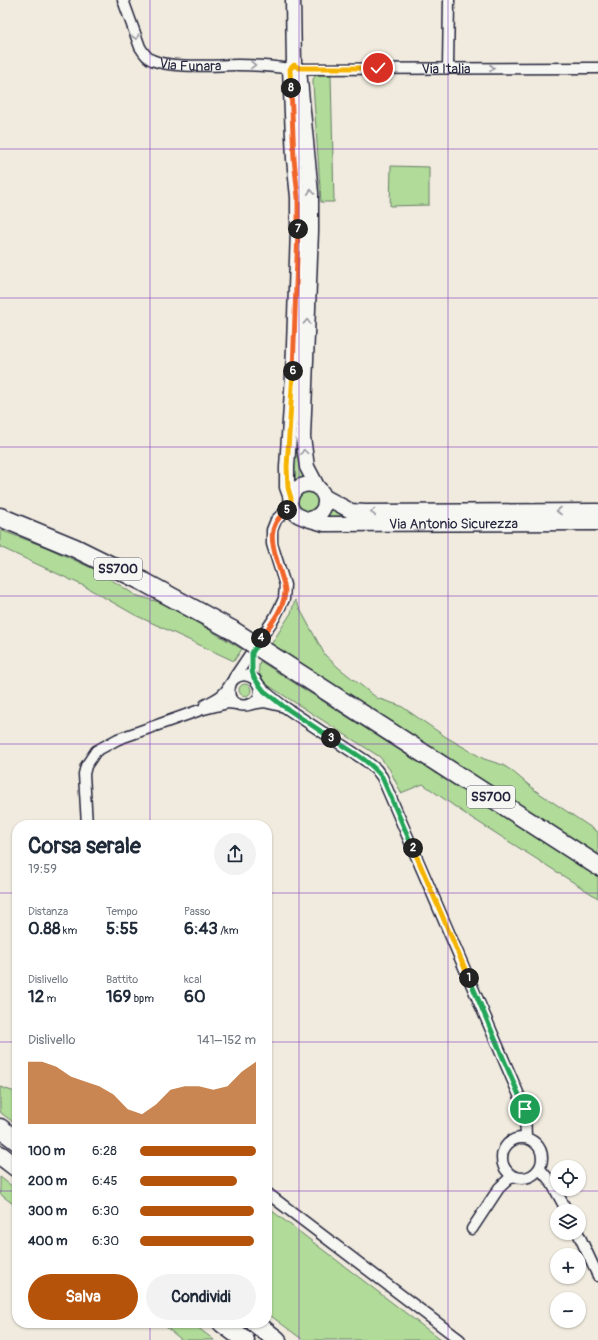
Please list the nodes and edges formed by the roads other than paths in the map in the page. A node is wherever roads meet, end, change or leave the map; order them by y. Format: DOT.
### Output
graph roads {
  1 [pos="123,0"];
  2 [pos="293,0"];
  3 [pos="449,0"];
  4 [pos="295,67"];
  5 [pos="448,67"];
  6 [pos="598,68"];
  7 [pos="321,492"];
  8 [pos="291,502"];
  9 [pos="598,510"];
  10 [pos="0,517"];
  11 [pos="310,519"];
  12 [pos="598,523"];
  13 [pos="252,653"];
  14 [pos="232,680"];
  15 [pos="256,680"];
  16 [pos="237,704"];
  17 [pos="251,704"];
  18 [pos="283,706"];
  19 [pos="200,710"];
  20 [pos="87,820"];
  21 [pos="598,866"];
  22 [pos="0,1128"];
  23 [pos="12,1137"];
  24 [pos="526,1138"];
  25 [pos="0,1155"];
  26 [pos="12,1164"];
  27 [pos="540,1169"];
  28 [pos="512,1176"];
  29 [pos="272,1197"];
  30 [pos="563,1204"];
  31 [pos="472,1228"];
  32 [pos="581,1240"];
  33 [pos="598,1276"];
  34 [pos="229,1328"];
  35 [pos="261,1328"];
  36 [pos="245,1340"];
  37 [pos="277,1340"];
  38 [pos="460,1340"];
  1 -- 4 [label="street, Via Funara, one-way"];
  2 -- 4 [label="street"];
  3 -- 5 [label="street"];
  4 -- 5 [label="street, Via Italia"];
  7 -- 4 [label="street, one-way"];
  4 -- 8 [label="street"];
  5 -- 6 [label="street, Via Italia, one-way"];
  7 -- 8 [label="street, Via Antonio Sicurezza"];
  9 -- 7 [label="street, Via Antonio Sicurezza, one-way"];
  7 -- 11 [label="street"];
  8 -- 11 [label="street, Via Antonio Sicurezza"];
  8 -- 13 [label="street"];
  10 -- 21 [label="highway, SS700, bridge"];
  11 -- 12 [label="street, Via Antonio Sicurezza"];
  13 -- 14 [label="street"];
  13 -- 15 [label="street"];
  14 -- 15 [label="street"];
  14 -- 16 [label="street"];
  14 -- 19 [label="street"];
  15 -- 17 [label="street"];
  15 -- 18 [label="street"];
  16 -- 17 [label="street"];
  16 -- 19 [label="street"];
  17 -- 18 [label="street"];
  18 -- 24 [label="street"];
  19 -- 20 [label="street"];
  22 -- 23 [label="highway"];
  24 -- 27 [label="street"];
  24 -- 28 [label="street"];
  25 -- 26 [label="highway"];
  27 -- 28 [label="street"];
  27 -- 30 [label="street"];
  28 -- 31 [label="street"];
  29 -- 38 [label="street"];
  32 -- 33 [label="street"];
  34 -- 36 [label="highway"];
  35 -- 37 [label="highway"];
}
